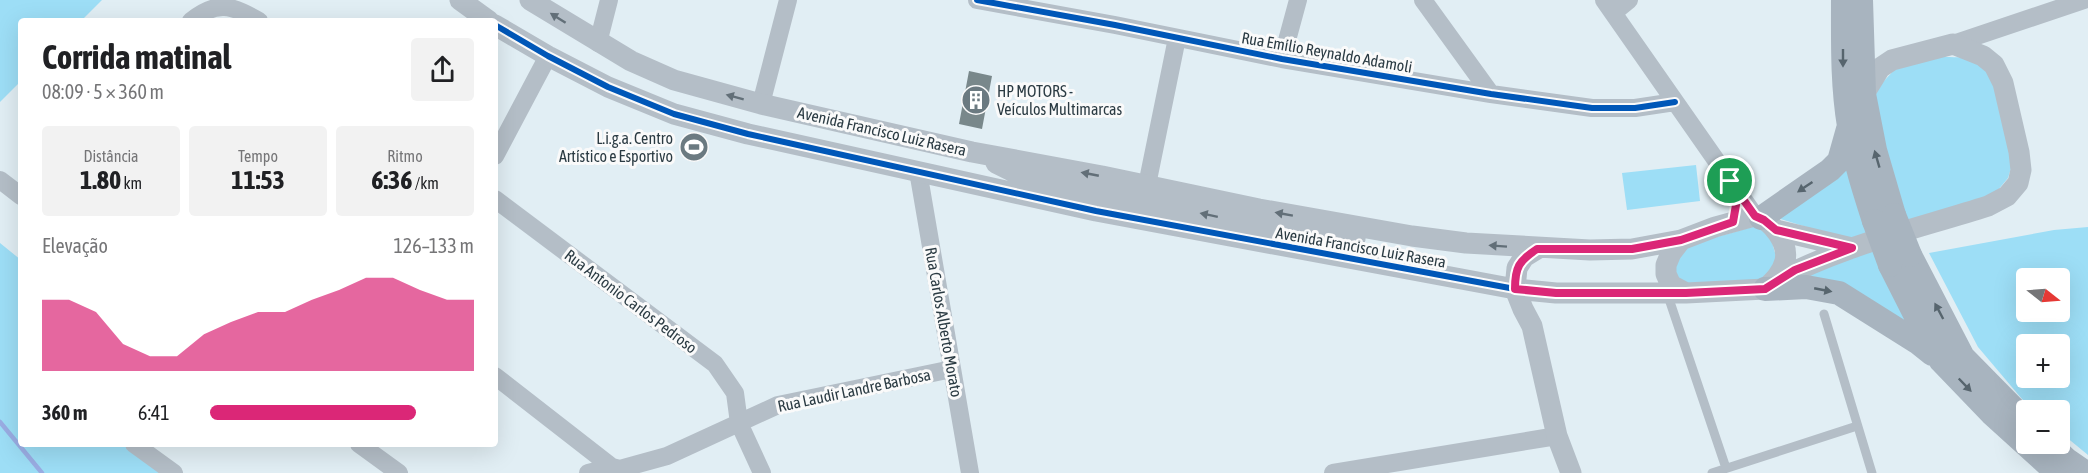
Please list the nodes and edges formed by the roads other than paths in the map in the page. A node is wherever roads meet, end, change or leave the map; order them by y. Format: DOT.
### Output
graph roads {
  1 [pos="460,0"];
  2 [pos="530,0"];
  3 [pos="609,0"];
  4 [pos="788,0"];
  5 [pos="977,0"];
  6 [pos="1298,0"];
  7 [pos="1423,0"];
  8 [pos="1629,0"];
  9 [pos="1843,0"];
  10 [pos="1861,0"];
  11 [pos="2084,0"];
  12 [pos="1609,6"];
  13 [pos="1075,9"];
  14 [pos="196,18"];
  15 [pos="254,18"];
  16 [pos="485,18"];
  17 [pos="498,27"];
  18 [pos="1177,38"];
  19 [pos="598,43"];
  20 [pos="1953,44"];
  21 [pos="1861,49"];
  22 [pos="548,56"];
  23 [pos="1282,59"];
  24 [pos="1892,60"];
  25 [pos="631,62"];
  26 [pos="674,80"];
  27 [pos="608,87"];
  28 [pos="1863,93"];
  29 [pos="1491,94"];
  30 [pos="1675,102"];
  31 [pos="761,104"];
  32 [pos="674,114"];
  33 [pos="1849,126"];
  34 [pos="498,150"];
  35 [pos="972,152"];
  36 [pos="918,171"];
  37 [pos="0,180"];
  38 [pos="1730,181"];
  39 [pos="1147,185"];
  40 [pos="18,192"];
  41 [pos="498,201"];
  42 [pos="1884,218"];
  43 [pos="1764,221"];
  44 [pos="1733,222"];
  45 [pos="1412,236"];
  46 [pos="1681,240"];
  47 [pos="1852,248"];
  48 [pos="1537,249"];
  49 [pos="1900,260"];
  50 [pos="1769,286"];
  51 [pos="1515,289"];
  52 [pos="1556,293"];
  53 [pos="1677,293"];
  54 [pos="1824,314"];
  55 [pos="1532,326"];
  56 [pos="1941,361"];
  57 [pos="952,369"];
  58 [pos="498,378"];
  59 [pos="2016,411"];
  60 [pos="739,423"];
  61 [pos="1857,426"];
  62 [pos="1557,436"];
  63 [pos="138,447"];
  64 [pos="363,447"];
  65 [pos="2061,454"];
  66 [pos="612,467"];
  67 [pos="1726,468"];
  68 [pos="174,473"];
  69 [pos="399,473"];
  70 [pos="588,473"];
  71 [pos="762,473"];
  72 [pos="970,473"];
  73 [pos="1333,473"];
  74 [pos="1571,473"];
  75 [pos="1712,473"];
  76 [pos="1872,473"];
  77 [pos="2057,473"];
  78 [pos="2086,473"];
  1 -- 16 [label="street"];
  19 -- 2 [label="street, Avenida Francisco Luiz Rasera, one-way"];
  3 -- 19 [label="street"];
  4 -- 31 [label="street"];
  5 -- 13 [label="street, Rua Emílio Reynaldo Adamoli"];
  6 -- 23 [label="street"];
  7 -- 29 [label="street"];
  8 -- 12 [label="street"];
  9 -- 33 [label="main road, one-way"];
  10 -- 21 [label="main road"];
  11 -- 20 [label="street"];
  12 -- 30 [label="street"];
  13 -- 18 [label="street, Rua Emílio Reynaldo Adamoli"];
  14 -- 15 [label="street"];
  17 -- 22 [label="street, Avenida Francisco Luiz Rasera"];
  18 -- 23 [label="street, Rua Emílio Reynaldo Adamoli"];
  18 -- 39 [label="street"];
  19 -- 25 [label="street, Avenida Francisco Luiz Rasera"];
  20 -- 24 [label="street"];
  20 -- 47 [label="street"];
  21 -- 24 [label="street"];
  21 -- 28 [label="main road"];
  22 -- 27 [label="street, Avenida Francisco Luiz Rasera"];
  22 -- 34 [label="street"];
  23 -- 29 [label="street, Rua Emílio Reynaldo Adamoli"];
  24 -- 28 [label="street"];
  25 -- 26 [label="street, Avenida Francisco Luiz Rasera"];
  25 -- 27 [label="street"];
  31 -- 26 [label="street, Avenida Francisco Luiz Rasera, one-way"];
  26 -- 32 [label="street"];
  27 -- 32 [label="street, Avenida Francisco Luiz Rasera"];
  42 -- 28 [label="main road, one-way"];
  29 -- 30 [label="street, Rua Emílio Reynaldo Adamoli"];
  30 -- 38 [label="street"];
  31 -- 35 [label="street, Avenida Francisco Luiz Rasera"];
  32 -- 36 [label="street, Avenida Francisco Luiz Rasera"];
  33 -- 42 [label="main road"];
  33 -- 43 [label="main road, one-way"];
  39 -- 35 [label="street, Avenida Francisco Luiz Rasera, one-way"];
  45 -- 35 [label="street, one-way"];
  36 -- 51 [label="street, Avenida Francisco Luiz Rasera"];
  36 -- 57 [label="street, Rua Carlos Alberto Morato"];
  37 -- 40 [label="street"];
  38 -- 43 [label="street"];
  38 -- 44 [label="street"];
  45 -- 39 [label="street, Avenida Francisco Luiz Rasera, one-way"];
  41 -- 60 [label="street, Rua Antonio Carlos Pedroso"];
  42 -- 49 [label="main road, bridge"];
  43 -- 44 [label="street, Avenida Francisco Luiz Rasera"];
  43 -- 47 [label="street"];
  43 -- 50 [label="street"];
  44 -- 46 [label="street, Avenida Francisco Luiz Rasera"];
  48 -- 45 [label="street, Avenida Francisco Luiz Rasera, one-way"];
  46 -- 48 [label="street, Avenida Francisco Luiz Rasera"];
  46 -- 53 [label="street"];
  47 -- 50 [label="street"];
  48 -- 51 [label="street"];
  49 -- 56 [label="main road"];
  59 -- 49 [label="main road, one-way"];
  50 -- 53 [label="street, Avenida Francisco Luiz Rasera"];
  50 -- 56 [label="main road, one-way"];
  51 -- 52 [label="street, Avenida Francisco Luiz Rasera"];
  51 -- 55 [label="street"];
  52 -- 53 [label="street, Avenida Francisco Luiz Rasera"];
  52 -- 55 [label="street"];
  53 -- 67 [label="lane"];
  54 -- 61 [label="lane"];
  55 -- 62 [label="street"];
  56 -- 77 [label="main road, one-way"];
  57 -- 60 [label="street, Rua Laudir Landre Barbosa"];
  57 -- 72 [label="street, Rua Carlos Alberto Morato"];
  58 -- 66 [label="street"];
  60 -- 66 [label="street, Rua Laudir Landre Barbosa"];
  60 -- 71 [label="street, Rua Antonio Carlos Pedroso"];
  61 -- 67 [label="lane"];
  61 -- 76 [label="lane"];
  62 -- 73 [label="street"];
  62 -- 74 [label="street"];
  63 -- 68 [label="street"];
  64 -- 69 [label="street"];
  65 -- 78 [label="main road"];
  66 -- 70 [label="street, Rua Laudir Landre Barbosa"];
  67 -- 75 [label="lane"];
}
